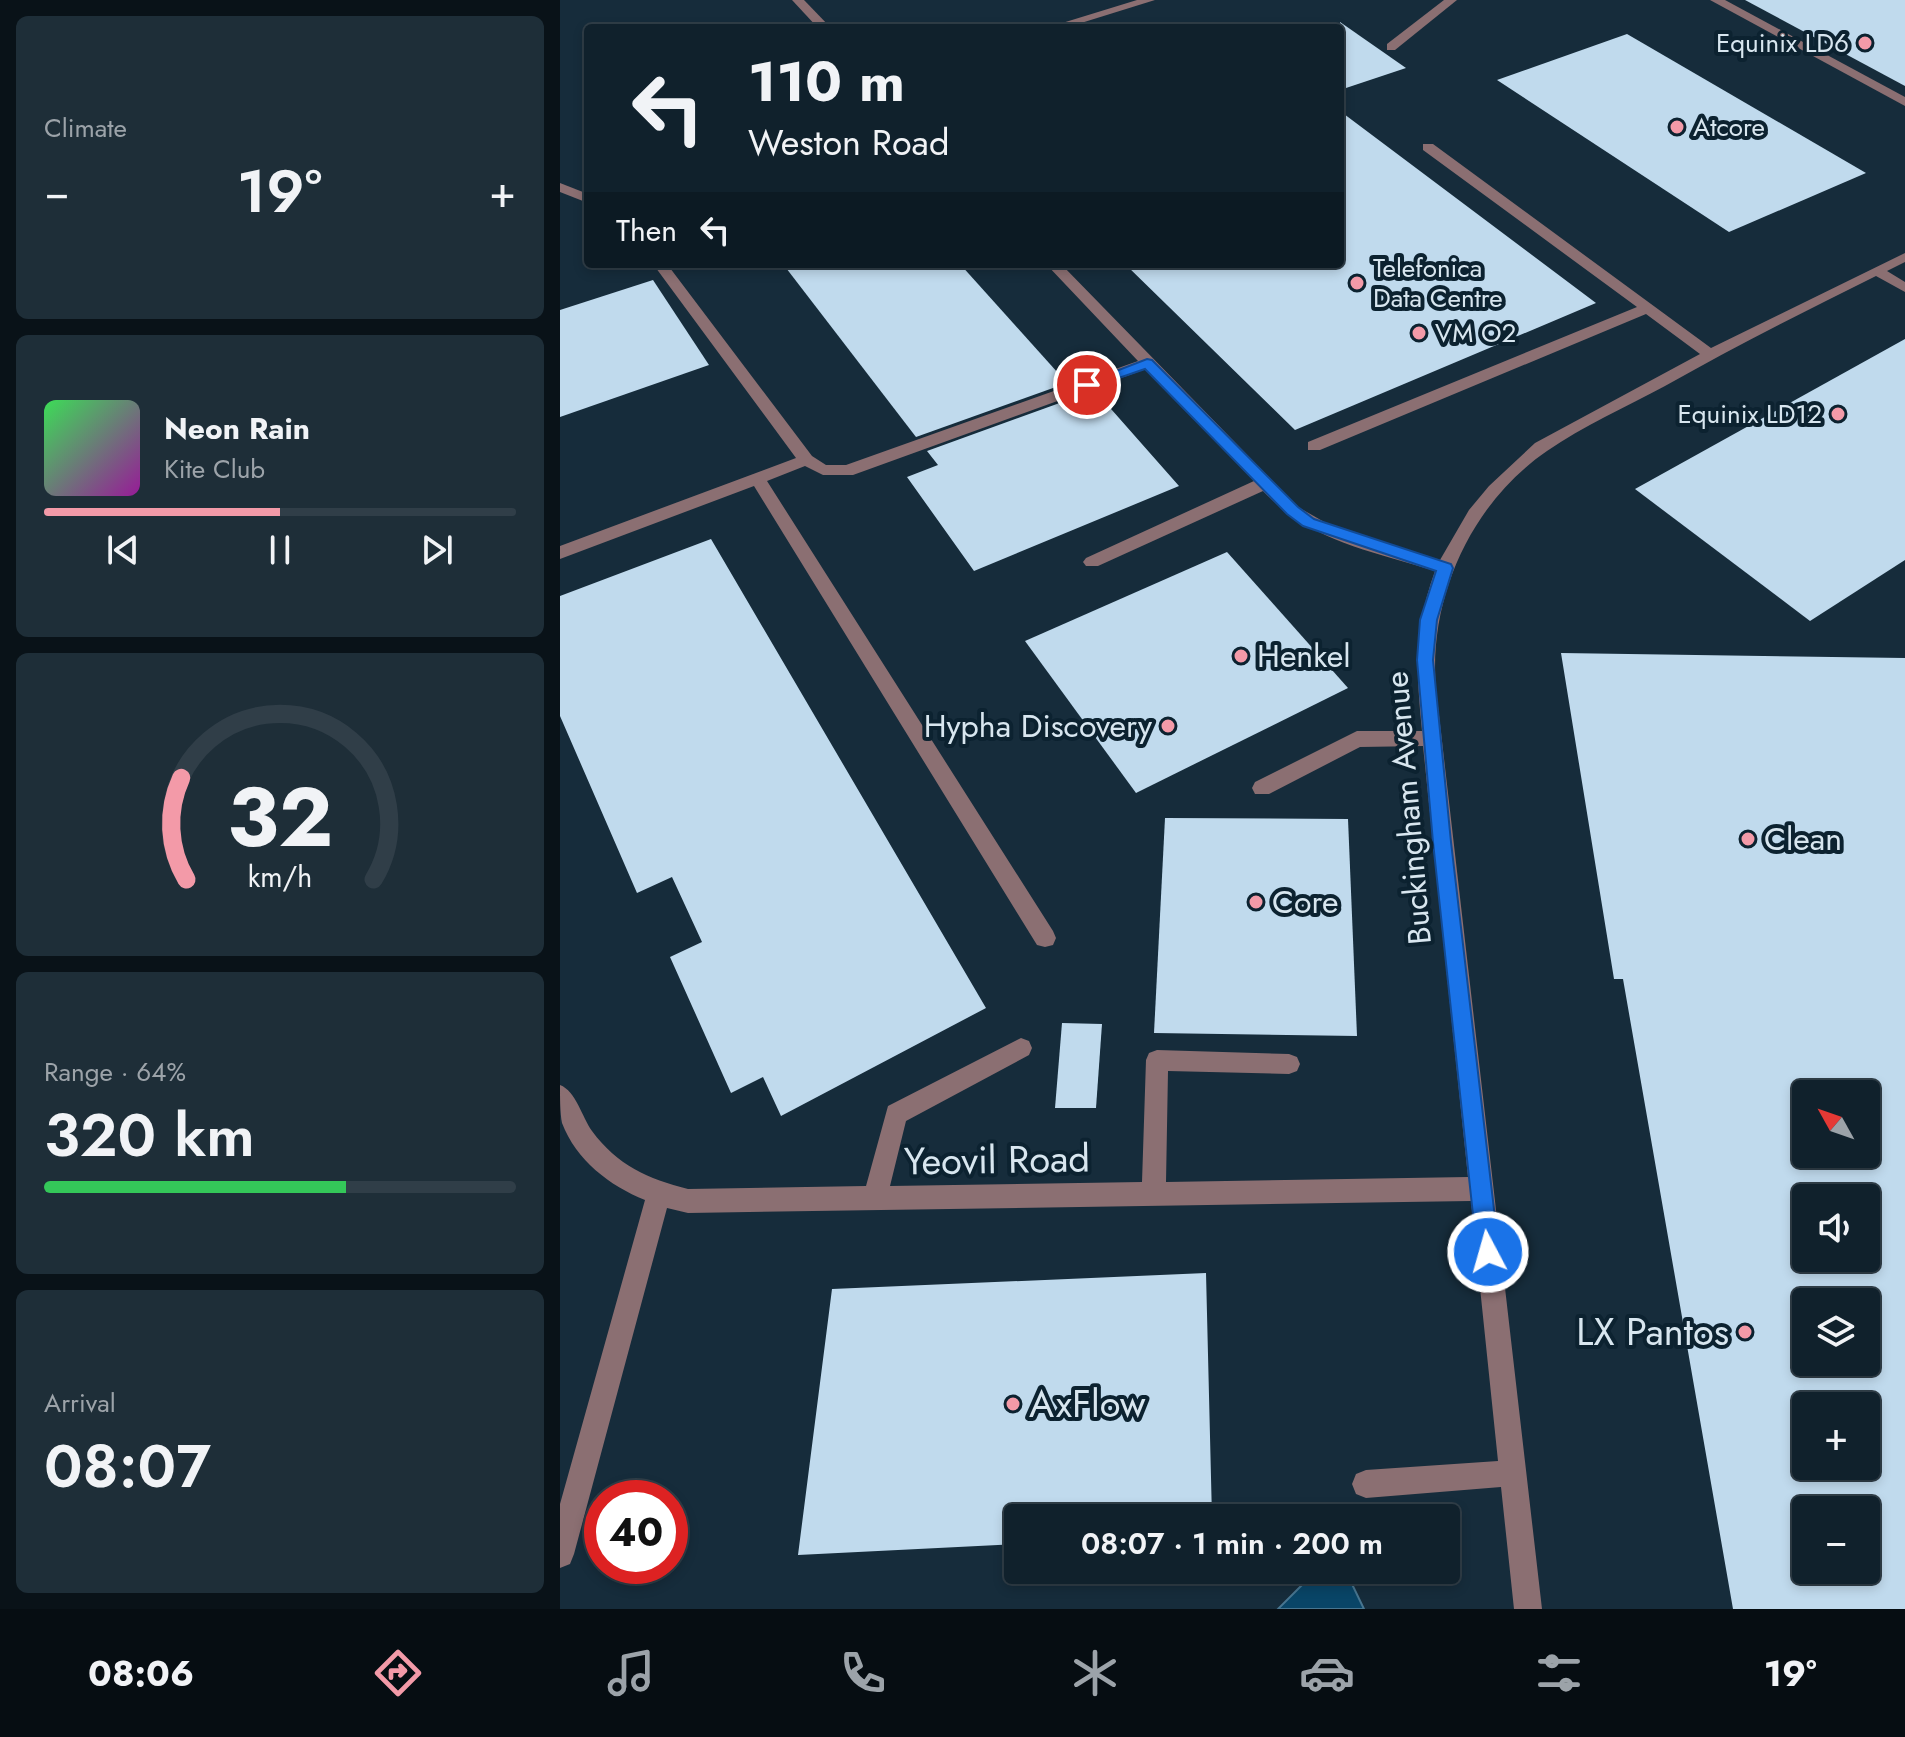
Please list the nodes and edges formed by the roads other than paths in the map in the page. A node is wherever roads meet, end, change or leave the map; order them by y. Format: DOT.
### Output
graph roads {
  1 [pos="798,0"];
  2 [pos="1149,0"];
  3 [pos="1451,0"];
  4 [pos="1716,0"];
  5 [pos="821,24"];
  6 [pos="1066,24"];
  7 [pos="1391,47"];
  8 [pos="1905,102"];
  9 [pos="1428,147"];
  10 [pos="560,187"];
  11 [pos="584,197"];
  12 [pos="1905,257"];
  13 [pos="663,268"];
  14 [pos="1057,268"];
  15 [pos="1876,270"];
  16 [pos="1905,288"];
  17 [pos="1648,308"];
  18 [pos="1710,354"];
  19 [pos="1147,363"];
  20 [pos="1314,446"];
  21 [pos="806,460"];
  22 [pos="757,478"];
  23 [pos="1265,483"];
  24 [pos="560,553"];
  25 [pos="1092,562"];
  26 [pos="1445,568"];
  27 [pos="1432,738"];
  28 [pos="1262,788"];
  29 [pos="1045,938"];
  30 [pos="1021,1048"];
  31 [pos="1289,1064"];
  32 [pos="560,1096"];
  33 [pos="1481,1189"];
  34 [pos="1154,1194"];
  35 [pos="658,1195"];
  36 [pos="875,1198"];
  37 [pos="1513,1473"];
  38 [pos="1366,1484"];
  39 [pos="560,1554"];
  40 [pos="1528,1609"];
  1 -- 5 [label="street"];
  2 -- 6 [label="street"];
  3 -- 7 [label="street"];
  4 -- 8 [label="street"];
  9 -- 17 [label="street"];
  10 -- 11 [label="street"];
  12 -- 15 [label="street, Buckingham Avenue"];
  13 -- 21 [label="street"];
  14 -- 19 [label="street"];
  15 -- 16 [label="street"];
  15 -- 18 [label="street, Buckingham Avenue"];
  17 -- 18 [label="street"];
  17 -- 20 [label="street"];
  18 -- 26 [label="street, Buckingham Avenue"];
  19 -- 21 [label="street"];
  19 -- 23 [label="street"];
  21 -- 22 [label="street"];
  22 -- 24 [label="street"];
  22 -- 29 [label="street"];
  23 -- 25 [label="street"];
  23 -- 26 [label="street"];
  26 -- 27 [label="street, Buckingham Avenue"];
  27 -- 28 [label="street"];
  27 -- 33 [label="street, Buckingham Avenue"];
  30 -- 36 [label="street"];
  31 -- 34 [label="street"];
  32 -- 35 [label="street, Yeovil Road"];
  33 -- 34 [label="street, Yeovil Road"];
  33 -- 37 [label="street, Buckingham Avenue"];
  34 -- 36 [label="street, Yeovil Road"];
  35 -- 36 [label="street, Yeovil Road"];
  35 -- 39 [label="street"];
  37 -- 38 [label="street"];
  37 -- 40 [label="street, Buckingham Avenue"];
}
